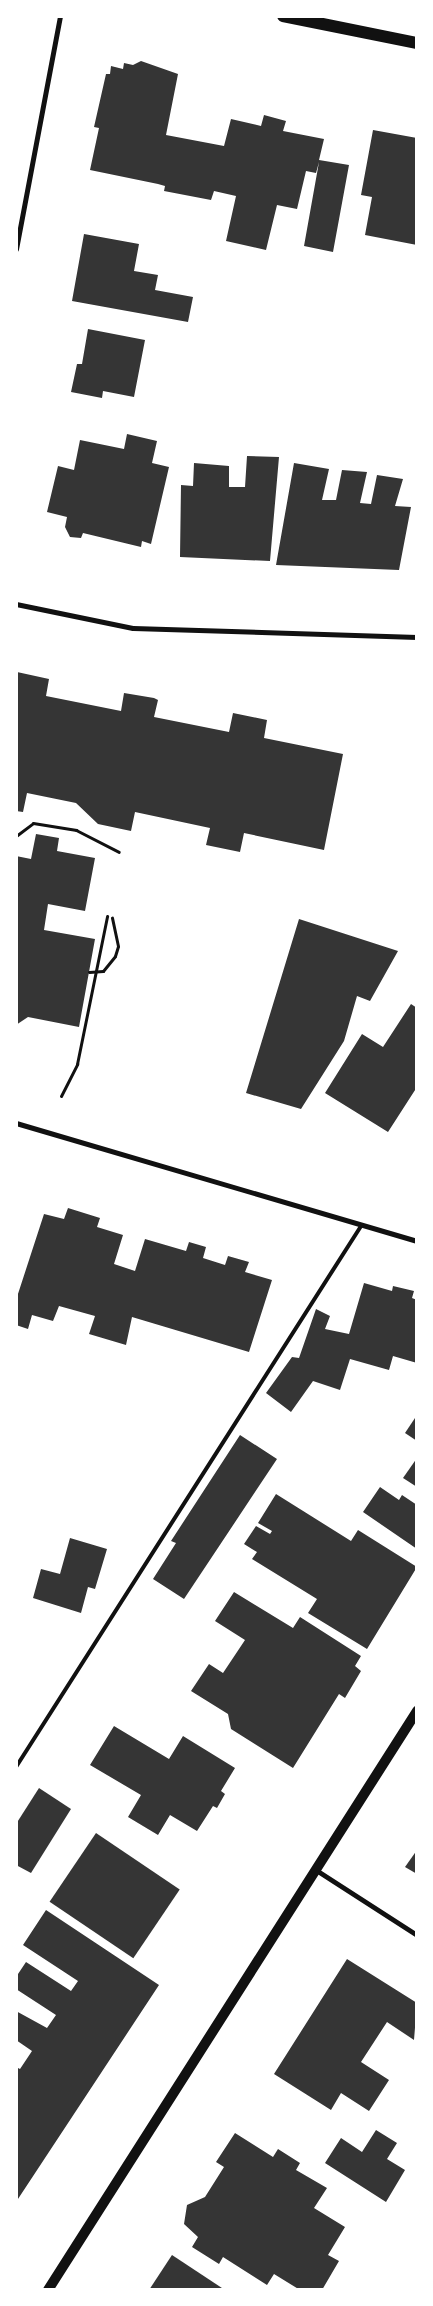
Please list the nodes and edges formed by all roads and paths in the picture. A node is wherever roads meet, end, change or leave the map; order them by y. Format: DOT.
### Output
graph roads {
  1 [pos="60,16"];
  2 [pos="283,16"];
  3 [pos="417,43"];
  4 [pos="16,248"];
  5 [pos="16,604"];
  6 [pos="417,637"];
  7 [pos="16,836"];
  8 [pos="119,852"];
  9 [pos="89,972"];
  10 [pos="96,973"];
  11 [pos="61,1096"];
  12 [pos="16,1123"];
  13 [pos="361,1226"];
  14 [pos="417,1241"];
  15 [pos="417,1711"];
  16 [pos="16,1767"];
  17 [pos="316,1869"];
  18 [pos="417,1934"];
  19 [pos="48,2290"];
  1 -- 4 [label="street"];
  2 -- 3 [label="main road"];
  5 -- 6 [label="street"];
  7 -- 8 [label="path"];
  9 -- 10 [label="path"];
  10 -- 10 [label="path"];
  10 -- 11 [label="path"];
  12 -- 13 [label="street"];
  13 -- 14 [label="street"];
  13 -- 16 [label="lane"];
  15 -- 17 [label="main road"];
  17 -- 18 [label="street"];
  17 -- 19 [label="main road"];
}
